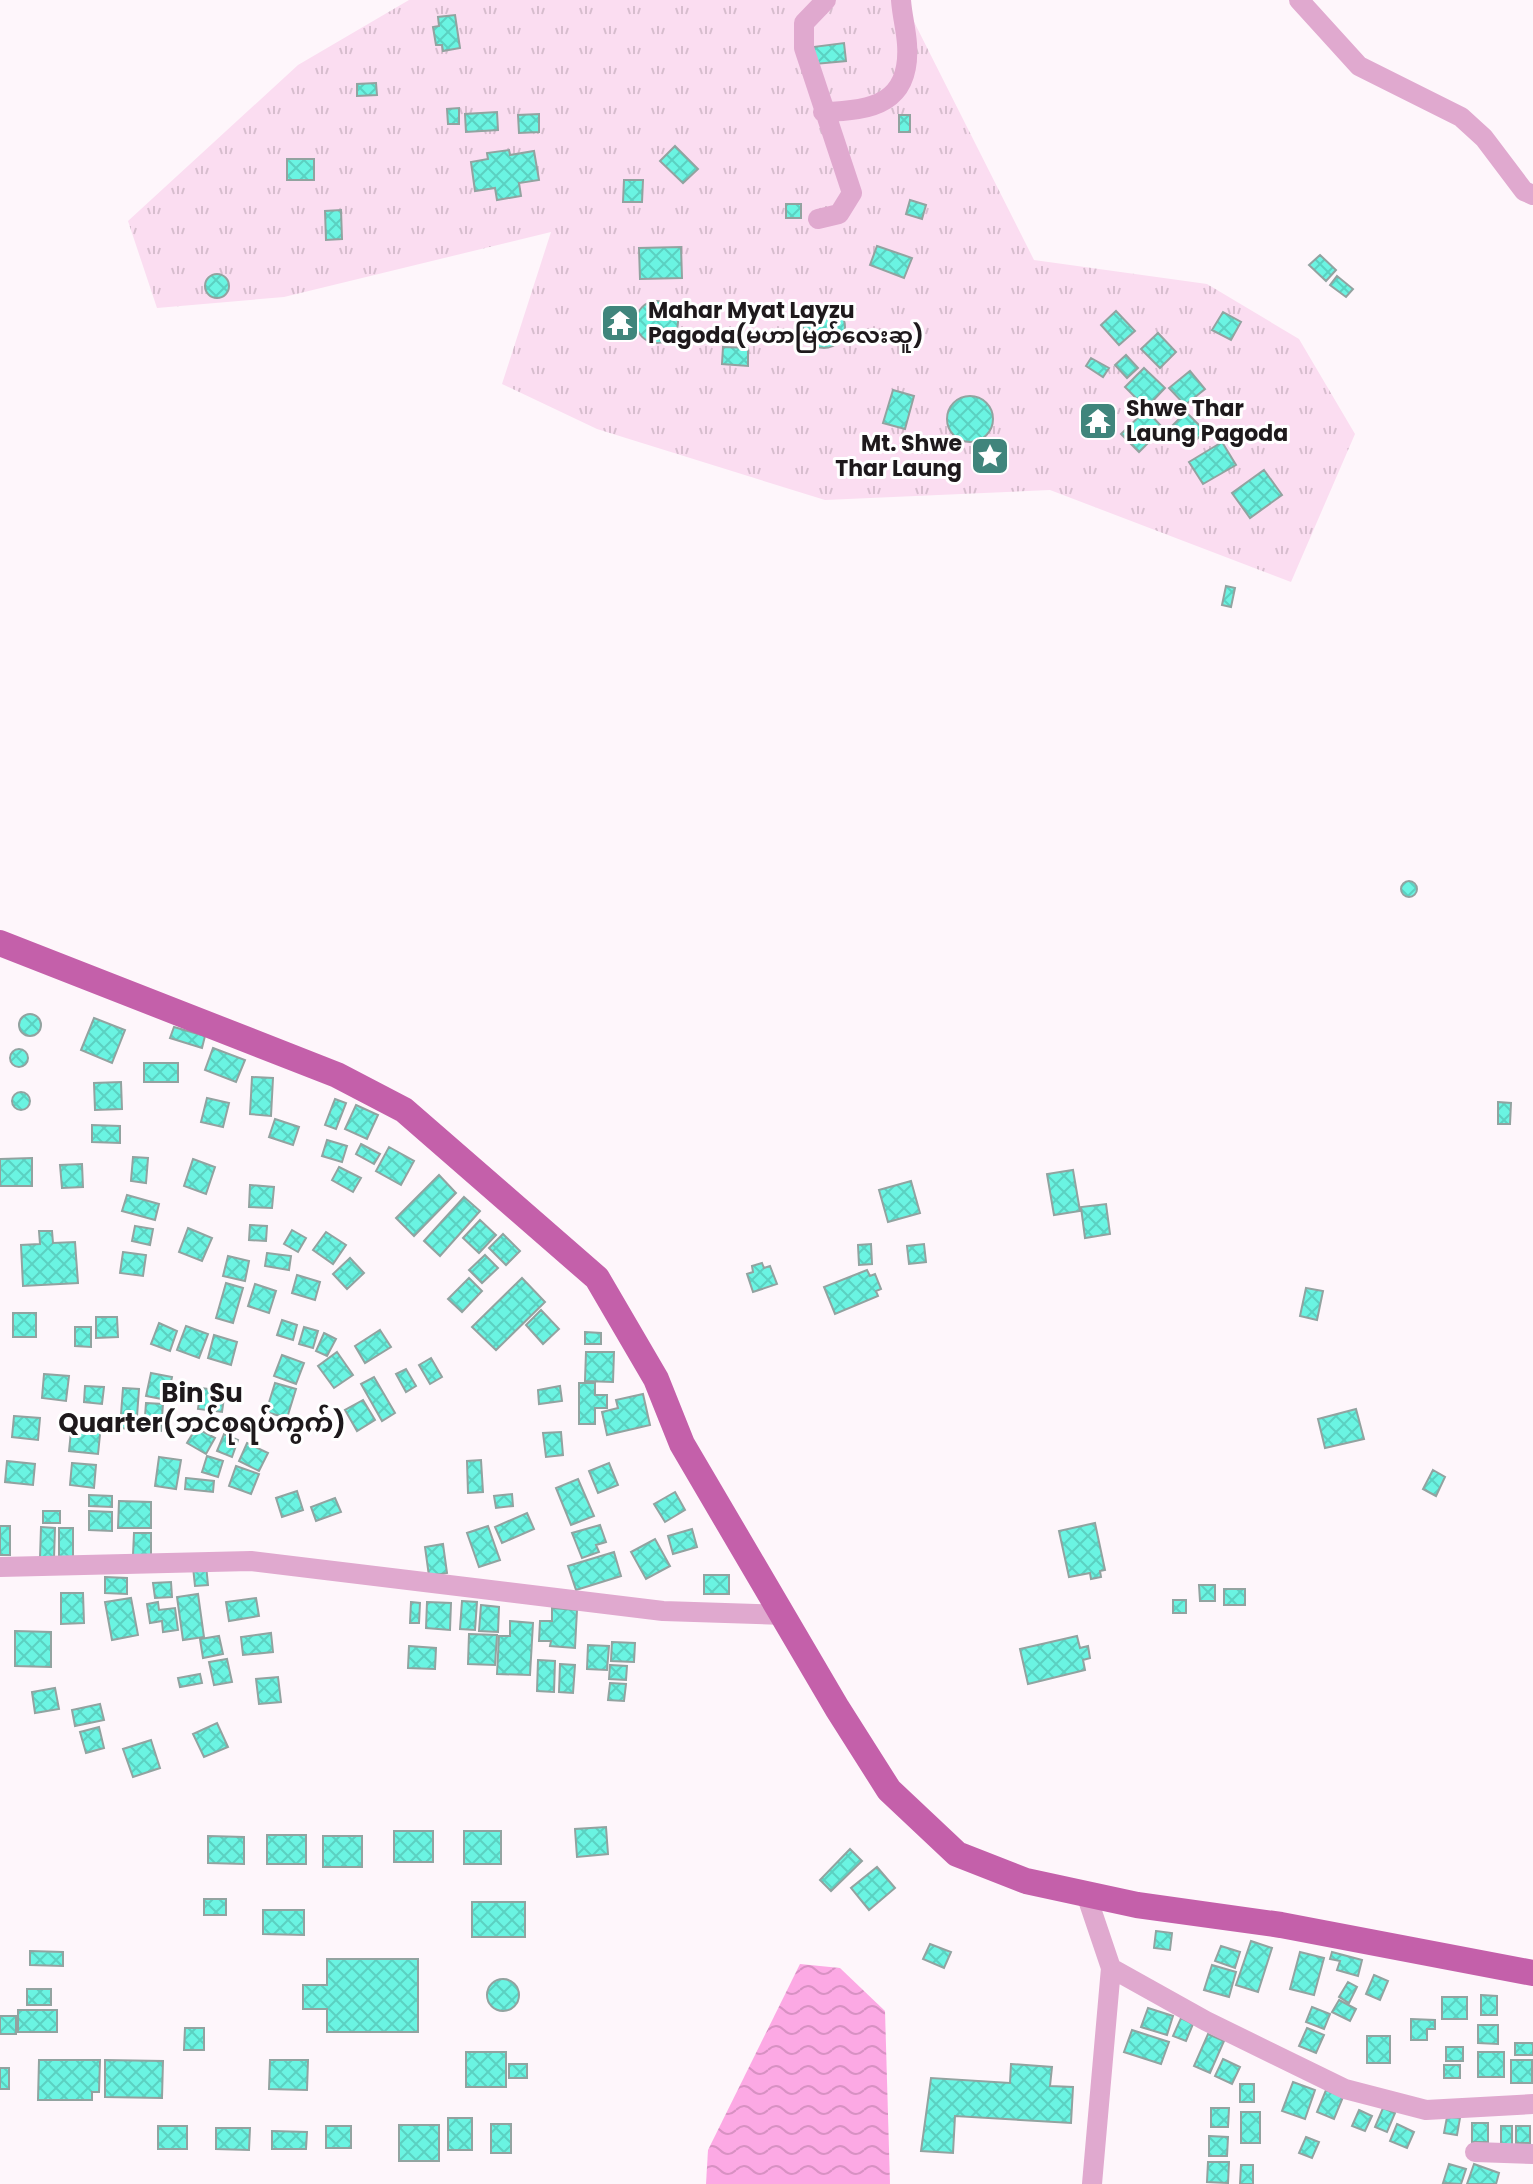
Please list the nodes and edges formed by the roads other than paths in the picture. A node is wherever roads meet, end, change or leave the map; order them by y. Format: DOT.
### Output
graph roads {
  1 [pos="826,0"];
  2 [pos="901,0"];
  3 [pos="1299,0"];
  4 [pos="823,112"];
  5 [pos="1533,195"];
  6 [pos="818,219"];
  7 [pos="0,943"];
  8 [pos="0,1567"];
  9 [pos="784,1615"];
  10 [pos="1086,1894"];
  11 [pos="1111,1968"];
  12 [pos="1533,1973"];
  13 [pos="1533,2104"];
  14 [pos="1475,2152"];
  15 [pos="1533,2154"];
  16 [pos="1092,2184"];
  1 -- 4 [label="street"];
  2 -- 4 [label="street"];
  3 -- 5 [label="street"];
  4 -- 6 [label="street"];
  7 -- 9 [label="main road"];
  8 -- 9 [label="street"];
  9 -- 10 [label="main road"];
  10 -- 11 [label="street"];
  10 -- 12 [label="main road"];
  11 -- 13 [label="street"];
  11 -- 16 [label="street"];
  14 -- 15 [label="street"];
}
